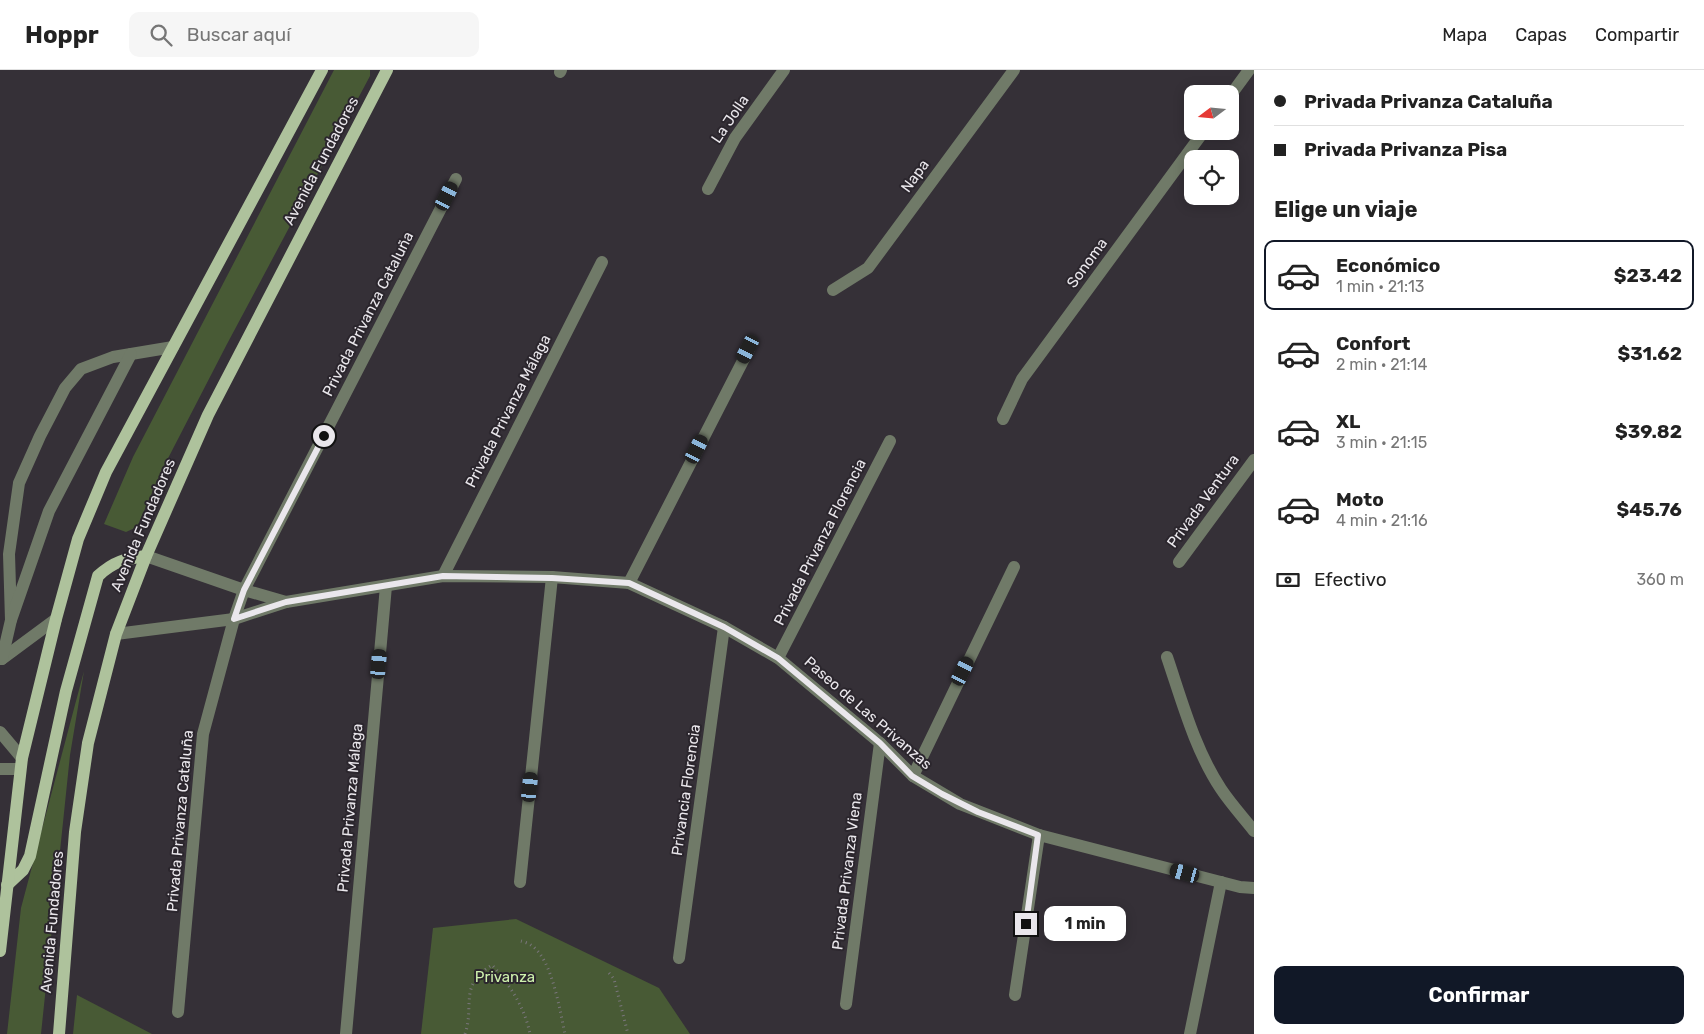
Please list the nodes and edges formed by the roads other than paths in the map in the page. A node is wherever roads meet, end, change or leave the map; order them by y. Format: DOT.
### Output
graph roads {
  1 [pos="322,70"];
  2 [pos="387,70"];
  3 [pos="784,70"];
  4 [pos="1014,70"];
  5 [pos="1248,74"];
  6 [pos="1239,85"];
  7 [pos="1197,140"];
  8 [pos="456,179"];
  9 [pos="708,189"];
  10 [pos="602,262"];
  11 [pos="833,290"];
  12 [pos="174,347"];
  13 [pos="748,349"];
  14 [pos="131,354"];
  15 [pos="1003,419"];
  16 [pos="890,441"];
  17 [pos="1254,460"];
  18 [pos="146,556"];
  19 [pos="1178,562"];
  20 [pos="1014,567"];
  21 [pos="443,576"];
  22 [pos="552,578"];
  23 [pos="629,583"];
  24 [pos="386,586"];
  25 [pos="244,590"];
  26 [pos="286,602"];
  27 [pos="56,619"];
  28 [pos="234,619"];
  29 [pos="12,620"];
  30 [pos="724,627"];
  31 [pos="116,634"];
  32 [pos="1167,657"];
  33 [pos="778,658"];
  34 [pos="1,659"];
  35 [pos="0,732"];
  36 [pos="880,743"];
  37 [pos="21,764"];
  38 [pos="0,769"];
  39 [pos="912,776"];
  40 [pos="1254,831"];
  41 [pos="1038,835"];
  42 [pos="520,882"];
  43 [pos="1221,882"];
  44 [pos="7,886"];
  45 [pos="1254,888"];
  46 [pos="0,943"];
  47 [pos="679,958"];
  48 [pos="1015,995"];
  49 [pos="846,1004"];
  50 [pos="178,1012"];
  51 [pos="59,1034"];
  52 [pos="346,1034"];
  53 [pos="1190,1034"];
  1 -- 12 [label="main road"];
  2 -- 18 [label="main road, Avenida Fundadores"];
  3 -- 9 [label="street, La Jolla"];
  4 -- 11 [label="street, Napa"];
  5 -- 6 [label="street"];
  7 -- 15 [label="street, Sonoma"];
  8 -- 25 [label="street, Privada Privanza Cataluña"];
  10 -- 21 [label="street, Privada Privanza Málaga"];
  12 -- 14 [label="street"];
  12 -- 27 [label="main road"];
  13 -- 23 [label="street"];
  14 -- 29 [label="street"];
  14 -- 29 [label="street"];
  16 -- 33 [label="street, Privada Privanza Florencia"];
  17 -- 19 [label="street, Privada Ventura"];
  18 -- 25 [label="street, Paseo de Las Privanzas"];
  18 -- 31 [label="main road, Avenida Fundadores"];
  18 -- 44 [label="main road"];
  20 -- 39 [label="street"];
  21 -- 22 [label="street, Paseo de Las Privanzas"];
  21 -- 24 [label="street, Paseo de Las Privanzas"];
  22 -- 23 [label="street, Paseo de Las Privanzas"];
  22 -- 42 [label="street"];
  23 -- 30 [label="street, Paseo de Las Privanzas"];
  24 -- 26 [label="street, Paseo de Las Privanzas"];
  24 -- 52 [label="street, Privada Privanza Málaga"];
  25 -- 26 [label="street, Paseo de Las Privanzas"];
  25 -- 28 [label="street, Privada Privanza Cataluña"];
  26 -- 28 [label="street, Paseo de Las Privanzas"];
  27 -- 34 [label="street"];
  27 -- 37 [label="main road"];
  28 -- 31 [label="street, Paseo de Las Privanzas"];
  28 -- 50 [label="street, Privada Privanza Cataluña"];
  29 -- 34 [label="street"];
  30 -- 33 [label="street, Paseo de Las Privanzas"];
  30 -- 47 [label="street, Privancia Florencia"];
  31 -- 51 [label="main road, Avenida Fundadores"];
  32 -- 40 [label="street"];
  33 -- 36 [label="street, Paseo de Las Privanzas"];
  35 -- 37 [label="street"];
  36 -- 39 [label="street, Paseo de Las Privanzas"];
  36 -- 49 [label="street, Privada Privanza Viena"];
  37 -- 38 [label="street"];
  37 -- 44 [label="main road"];
  39 -- 41 [label="street, Paseo de Las Privanzas"];
  41 -- 43 [label="street, Paseo de Las Privanzas"];
  41 -- 48 [label="street"];
  43 -- 45 [label="street, Paseo de Las Privanzas"];
  43 -- 53 [label="street"];
  44 -- 46 [label="main road"];
}
